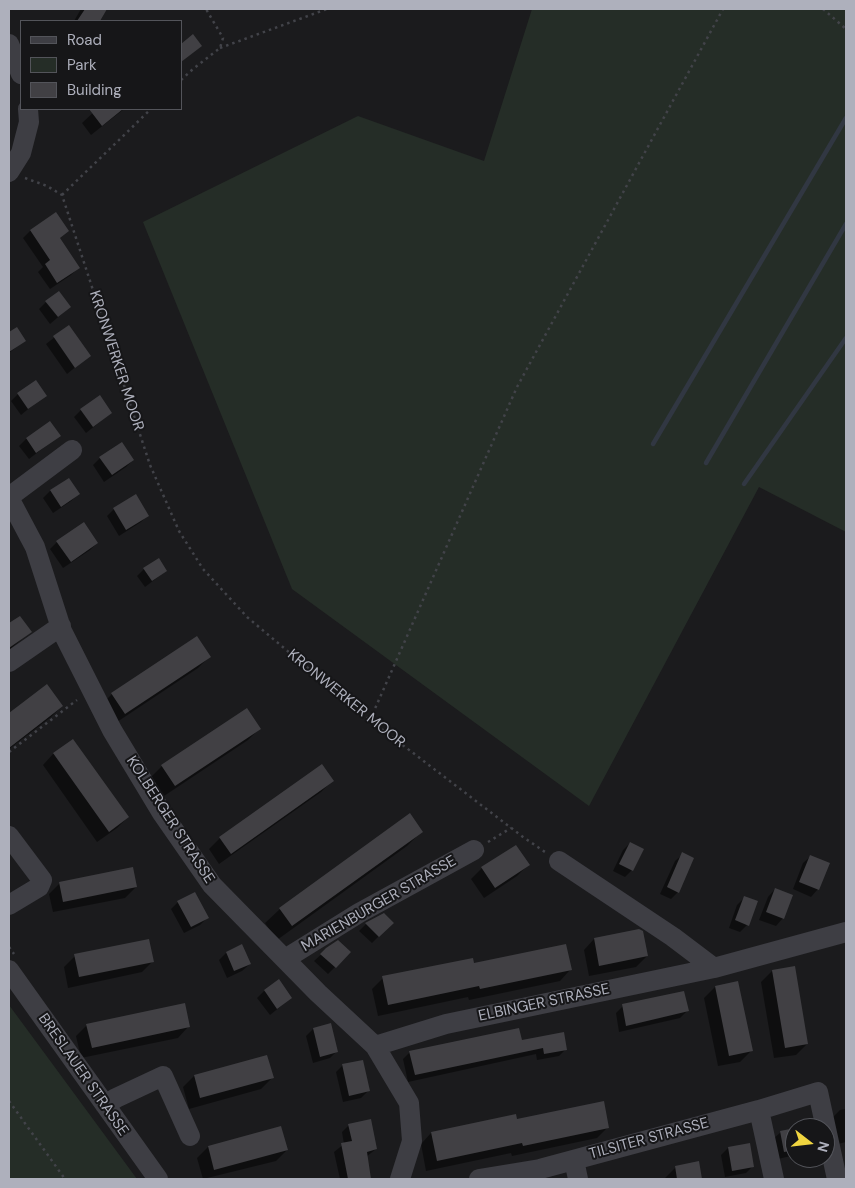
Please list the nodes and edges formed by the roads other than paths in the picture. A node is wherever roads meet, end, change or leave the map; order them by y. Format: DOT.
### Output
graph roads {
  1 [pos="9,44"];
  2 [pos="20,72"];
  3 [pos="28,110"];
  4 [pos="9,172"];
  5 [pos="72,450"];
  6 [pos="9,498"];
  7 [pos="61,626"];
  8 [pos="9,662"];
  9 [pos="9,836"];
  10 [pos="474,850"];
  11 [pos="559,861"];
  12 [pos="9,905"];
  13 [pos="846,932"];
  14 [pos="285,959"];
  15 [pos="714,968"];
  16 [pos="9,970"];
  17 [pos="375,1046"];
  18 [pos="105,1105"];
  19 [pos="759,1110"];
  20 [pos="190,1136"];
  21 [pos="574,1160"];
  22 [pos="542,1174"];
  23 [pos="158,1179"];
  24 [pos="400,1179"];
  25 [pos="479,1179"];
  26 [pos="578,1179"];
  27 [pos="774,1179"];
  28 [pos="837,1179"];
  1 -- 2 [label="street"];
  3 -- 4 [label="street"];
  5 -- 6 [label="street"];
  6 -- 7 [label="street, KOLBERGER STRASSE"];
  7 -- 8 [label="street"];
  7 -- 14 [label="street, KOLBERGER STRASSE"];
  9 -- 12 [label="street"];
  10 -- 14 [label="street, MARIENBURGER STRASSE"];
  11 -- 15 [label="street"];
  13 -- 15 [label="street"];
  14 -- 17 [label="street, KOLBERGER STRASSE"];
  15 -- 17 [label="street, ELBINGER STRASSE"];
  16 -- 18 [label="street, BRESLAUER STRASSE"];
  17 -- 24 [label="street, KOLBERGER STRASSE"];
  18 -- 20 [label="street"];
  18 -- 23 [label="street, BRESLAUER STRASSE"];
  19 -- 21 [label="street, TILSITER STRASSE"];
  19 -- 27 [label="street"];
  19 -- 28 [label="street, TILSITER STRASSE"];
  21 -- 22 [label="street, TILSITER STRASSE"];
  21 -- 26 [label="street"];
  22 -- 25 [label="street, TILSITER STRASSE"];
}
